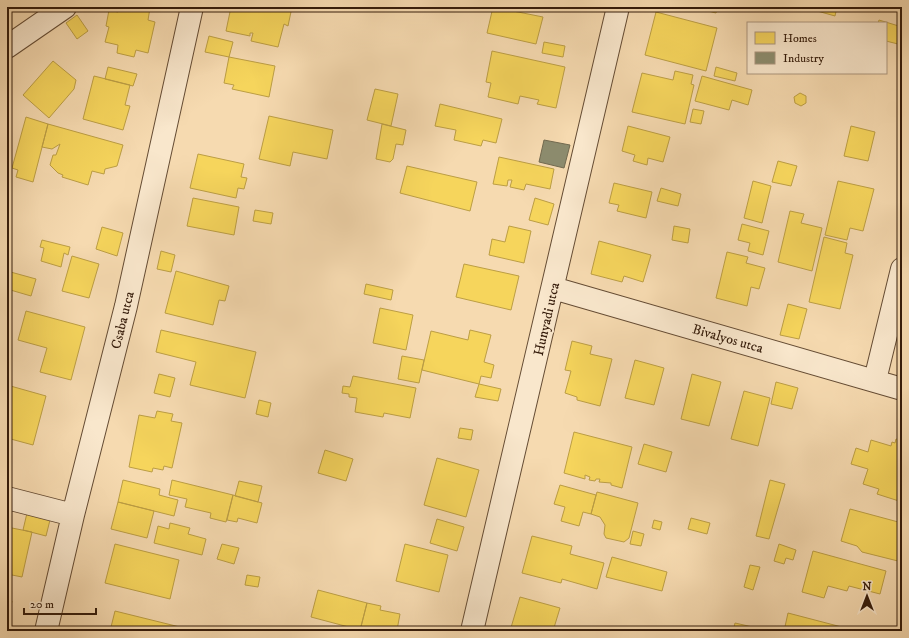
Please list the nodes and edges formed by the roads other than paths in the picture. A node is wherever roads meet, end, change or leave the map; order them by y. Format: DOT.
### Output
graph roads {
  1 [pos="65,7"];
  2 [pos="192,7"];
  3 [pos="618,7"];
  4 [pos="7,47"];
  5 [pos="902,269"];
  6 [pos="553,288"];
  7 [pos="875,380"];
  8 [pos="902,389"];
  9 [pos="7,498"];
  10 [pos="73,515"];
  11 [pos="46,631"];
  12 [pos="472,631"];
  1 -- 4 [label="street"];
  2 -- 10 [label="street, Csaba utca"];
  3 -- 6 [label="street, Hunyadi utca"];
  5 -- 7 [label="street"];
  6 -- 7 [label="street, Bivalyos utca"];
  6 -- 12 [label="street, Hunyadi utca"];
  7 -- 8 [label="street, Bivalyos utca"];
  9 -- 10 [label="street"];
  10 -- 11 [label="street, Csaba utca"];
}
